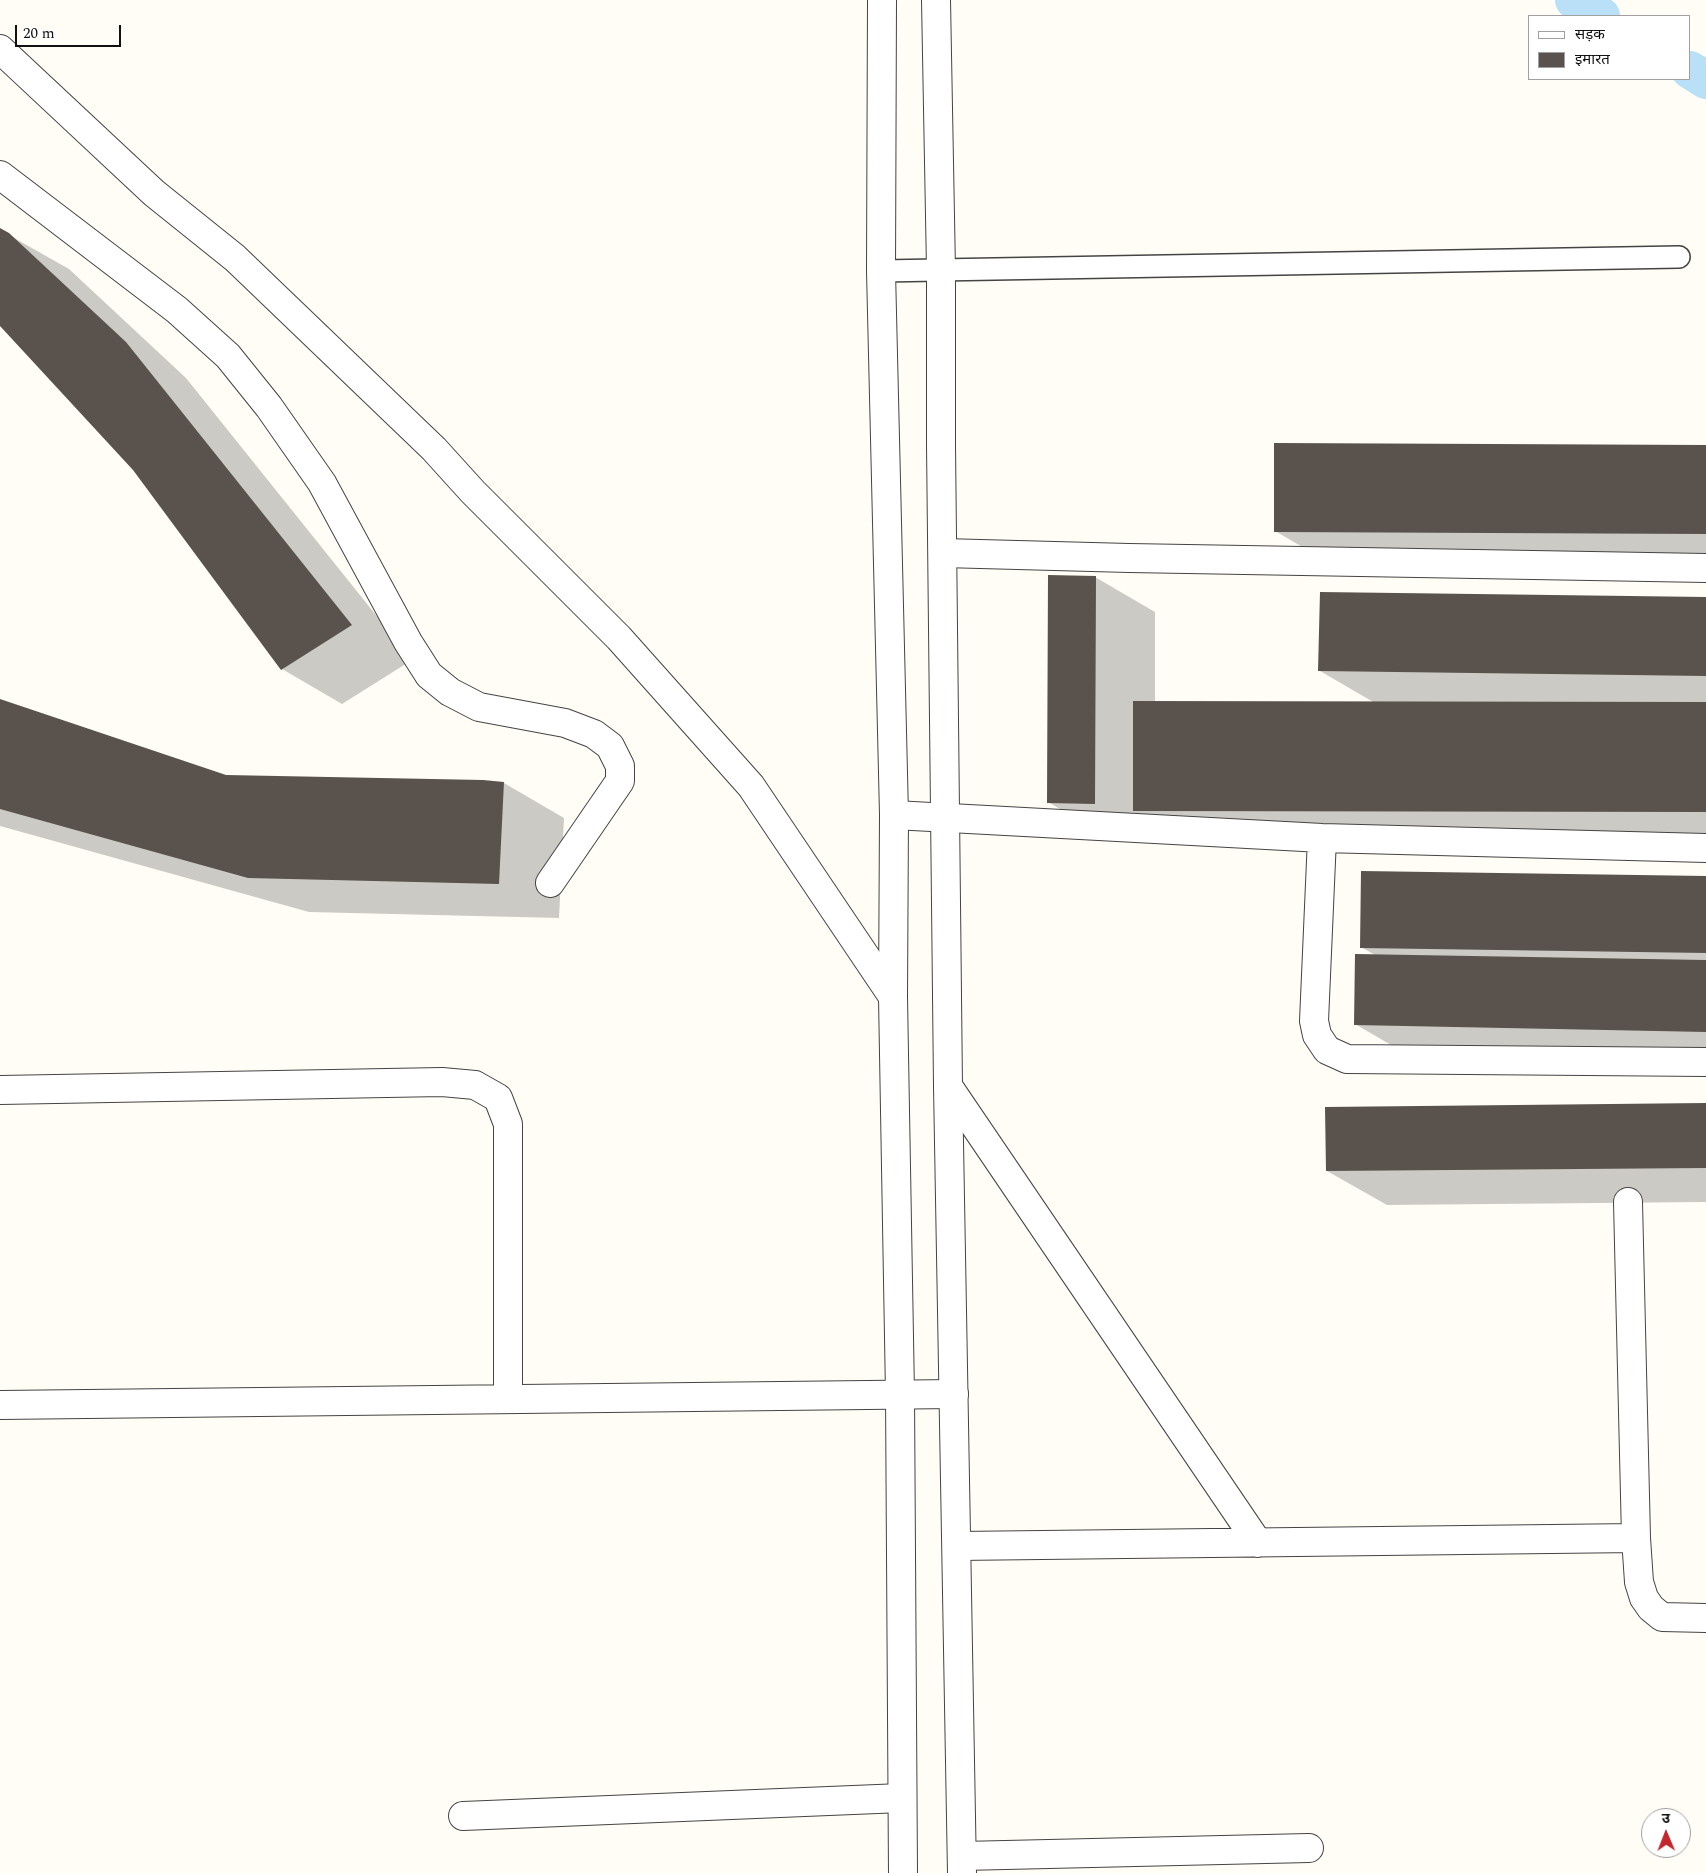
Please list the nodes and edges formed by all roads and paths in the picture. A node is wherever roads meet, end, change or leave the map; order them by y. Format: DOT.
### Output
graph roads {
  1 [pos="882,0"];
  2 [pos="936,0"];
  3 [pos="0,49"];
  4 [pos="0,175"];
  5 [pos="1679,258"];
  6 [pos="941,270"];
  7 [pos="881,271"];
  8 [pos="942,553"];
  9 [pos="1706,568"];
  10 [pos="894,815"];
  11 [pos="944,818"];
  12 [pos="1322,838"];
  13 [pos="1706,848"];
  14 [pos="550,883"];
  15 [pos="893,997"];
  16 [pos="1706,1062"];
  17 [pos="948,1086"];
  18 [pos="0,1090"];
  19 [pos="1628,1202"];
  20 [pos="900,1394"];
  21 [pos="954,1394"];
  22 [pos="508,1398"];
  23 [pos="0,1405"];
  24 [pos="1636,1538"];
  25 [pos="1258,1543"];
  26 [pos="957,1546"];
  27 [pos="1706,1618"];
  28 [pos="902,1798"];
  29 [pos="463,1816"];
  30 [pos="1309,1848"];
  31 [pos="962,1864"];
  32 [pos="903,1873"];
  1 -- 7 [label="street"];
  2 -- 6 [label="street"];
  3 -- 15 [label="street"];
  4 -- 14 [label="street"];
  5 -- 6 [label="lane"];
  6 -- 7 [label="lane"];
  6 -- 8 [label="street"];
  7 -- 10 [label="street"];
  8 -- 9 [label="street"];
  8 -- 11 [label="street"];
  10 -- 11 [label="street"];
  10 -- 15 [label="street"];
  11 -- 12 [label="street"];
  11 -- 17 [label="street"];
  12 -- 13 [label="street"];
  12 -- 16 [label="street"];
  15 -- 20 [label="street"];
  17 -- 21 [label="street"];
  17 -- 25 [label="street"];
  18 -- 22 [label="street"];
  19 -- 24 [label="street"];
  20 -- 21 [label="street"];
  20 -- 22 [label="street"];
  20 -- 28 [label="street"];
  21 -- 26 [label="street"];
  22 -- 23 [label="street"];
  24 -- 25 [label="street"];
  24 -- 27 [label="street"];
  25 -- 26 [label="street"];
  26 -- 31 [label="street"];
  28 -- 29 [label="street"];
  28 -- 32 [label="street"];
  30 -- 31 [label="street"];
}
